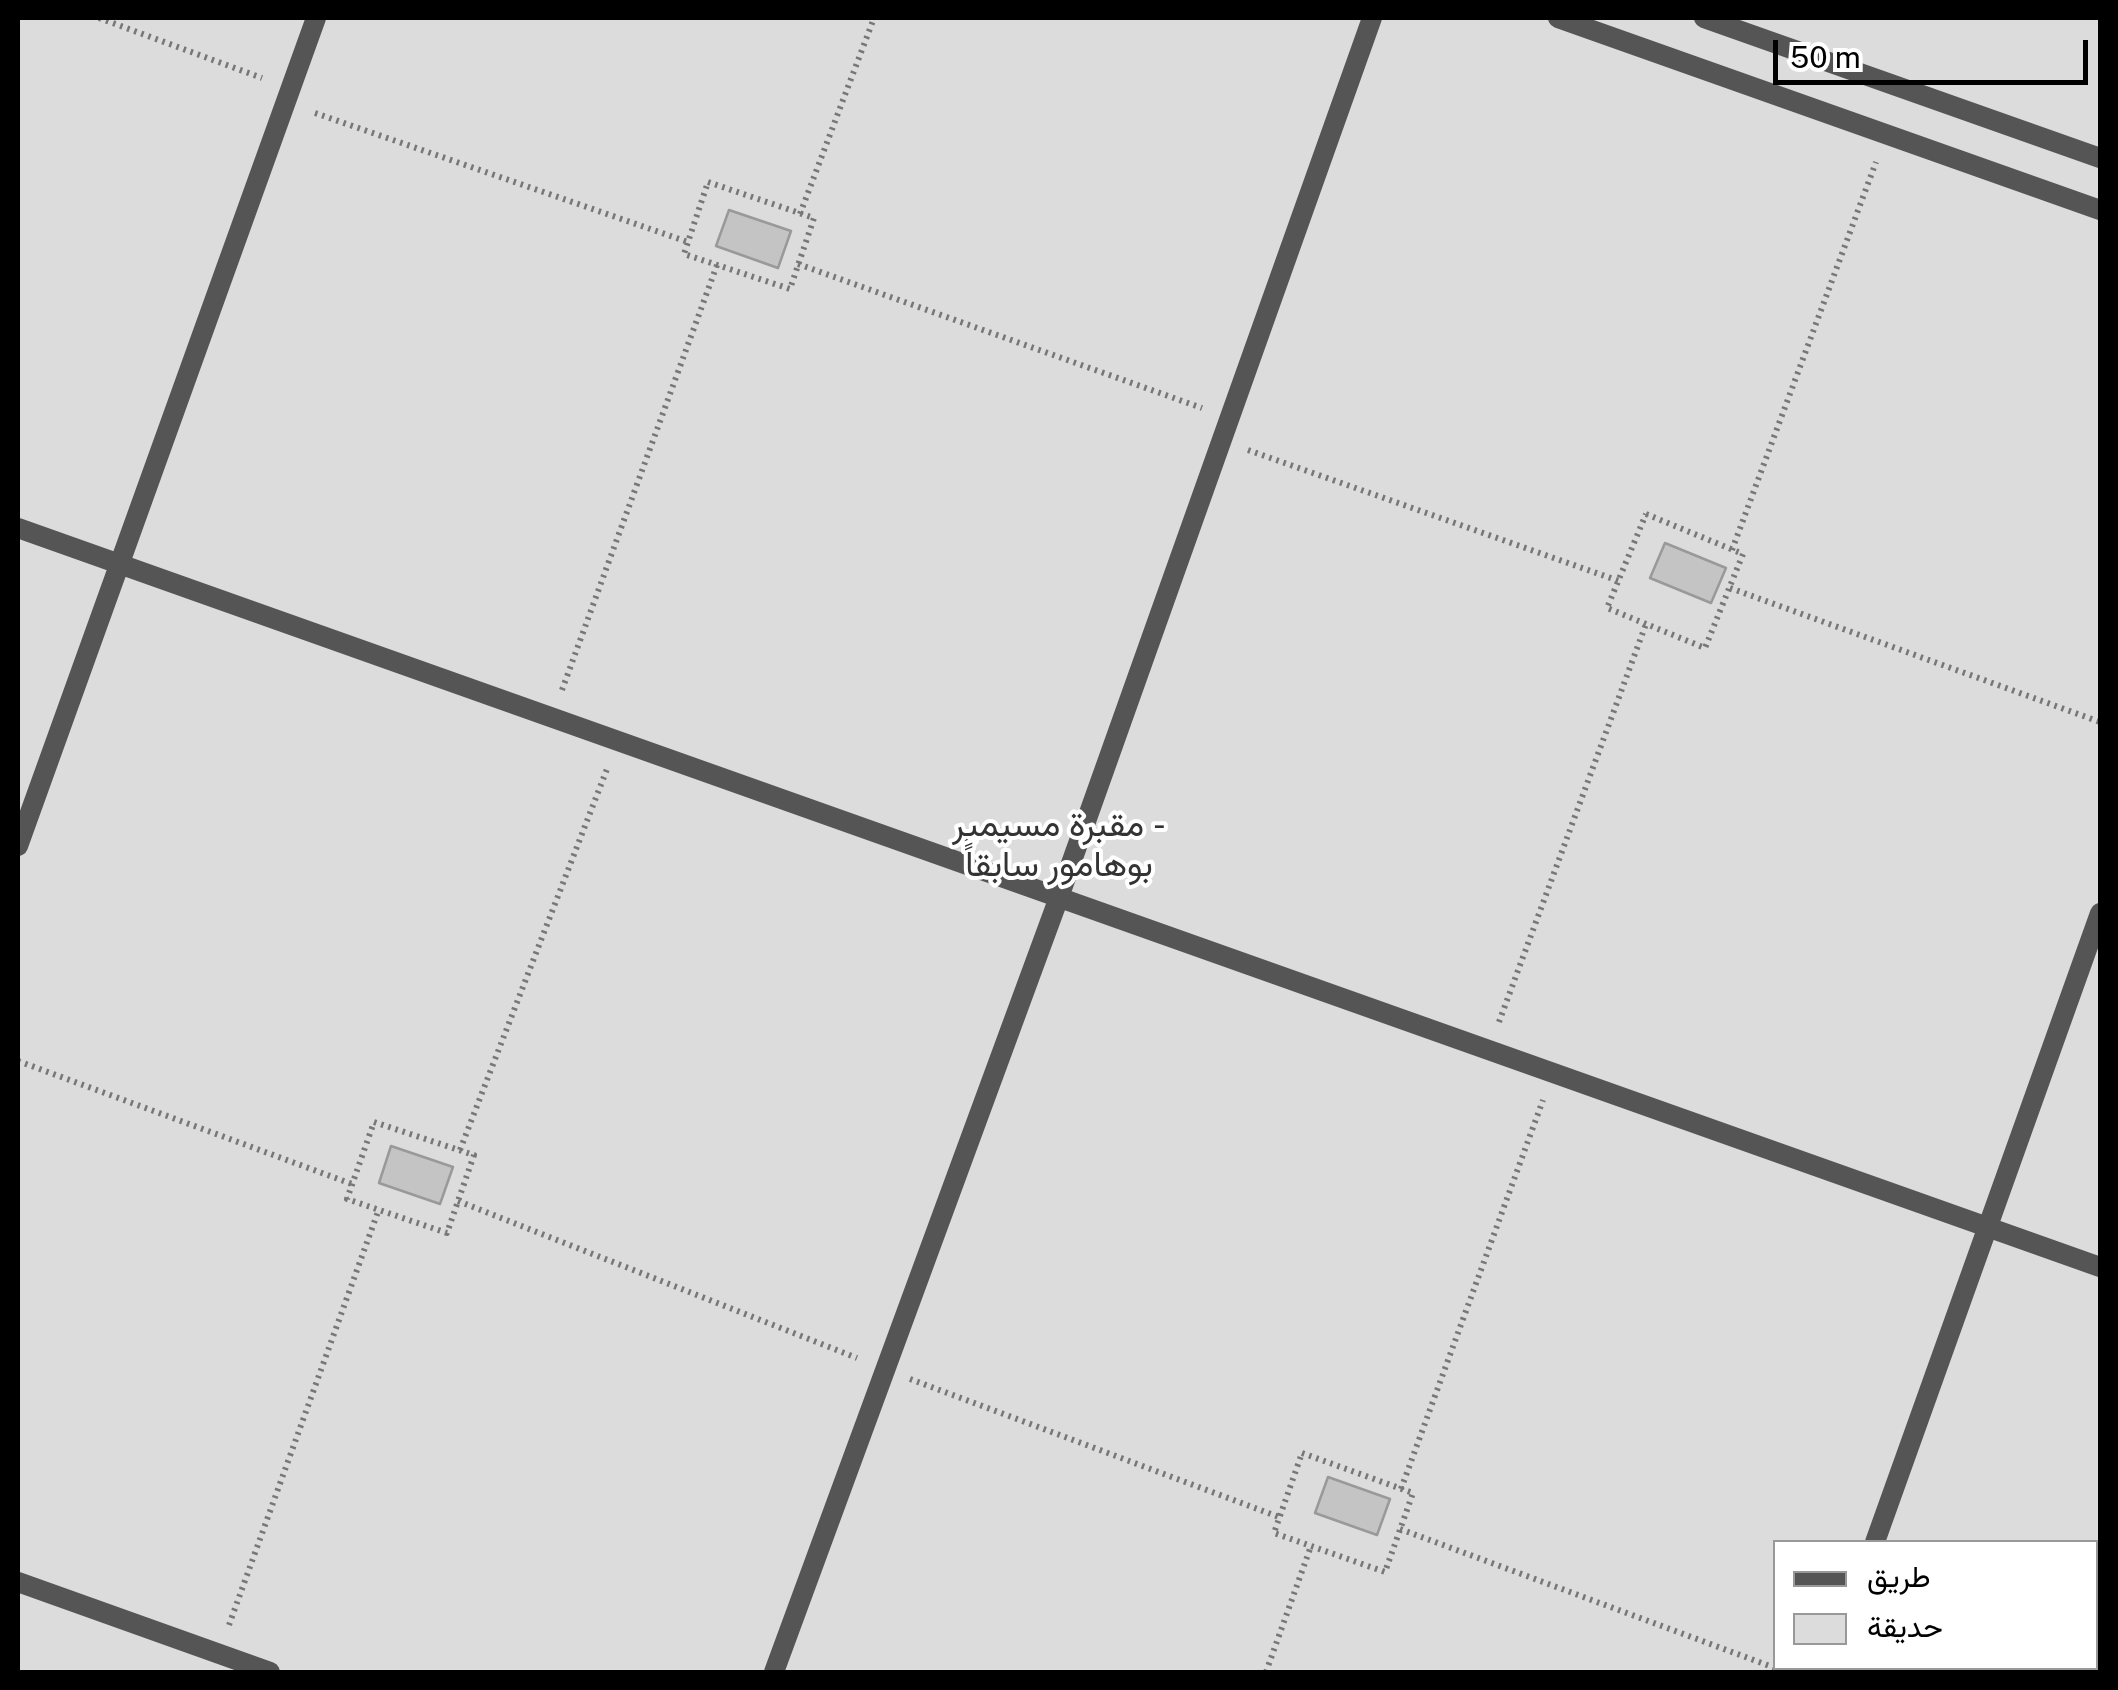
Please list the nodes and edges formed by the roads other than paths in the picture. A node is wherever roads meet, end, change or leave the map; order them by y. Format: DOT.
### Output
graph roads {
  1 [pos="316,18"];
  2 [pos="1372,18"];
  3 [pos="1558,18"];
  4 [pos="1704,18"];
  5 [pos="2100,158"];
  6 [pos="2100,210"];
  7 [pos="18,528"];
  8 [pos="120,566"];
  9 [pos="18,846"];
  10 [pos="1058,900"];
  11 [pos="2100,913"];
  12 [pos="1988,1226"];
  13 [pos="2100,1267"];
  14 [pos="1876,1540"];
  15 [pos="18,1582"];
  16 [pos="270,1672"];
  17 [pos="774,1672"];
  1 -- 8 [label="street"];
  2 -- 10 [label="street"];
  3 -- 6 [label="street"];
  4 -- 5 [label="street"];
  7 -- 8 [label="street"];
  8 -- 9 [label="street"];
  8 -- 10 [label="street"];
  10 -- 12 [label="street"];
  10 -- 17 [label="street"];
  11 -- 12 [label="street"];
  12 -- 13 [label="street"];
  12 -- 14 [label="street"];
  15 -- 16 [label="street"];
}
